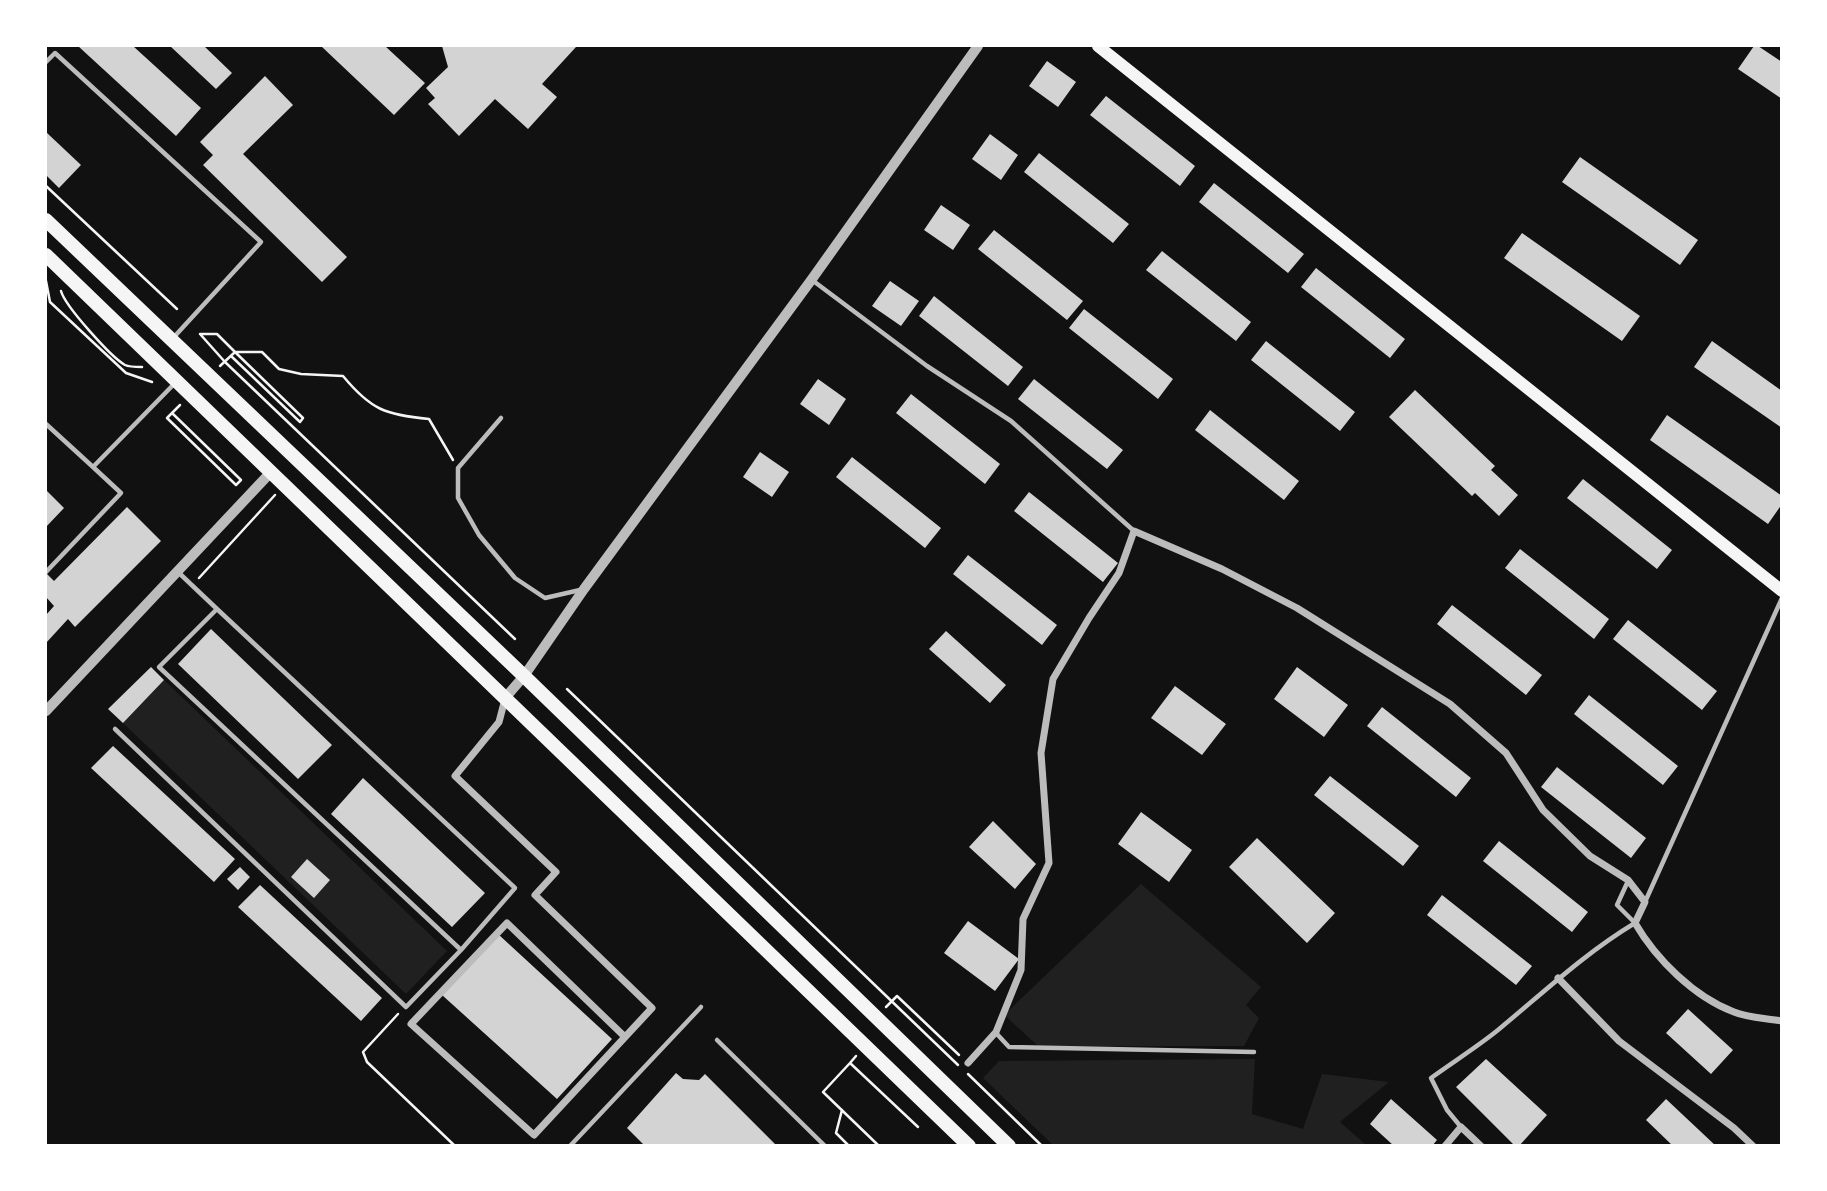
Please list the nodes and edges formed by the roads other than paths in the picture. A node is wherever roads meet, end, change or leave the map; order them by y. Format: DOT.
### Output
graph roads {
  1 [pos="978,46"];
  2 [pos="1098,46"];
  3 [pos="46,62"];
  4 [pos="46,220"];
  5 [pos="50,260"];
  6 [pos="812,279"];
  7 [pos="171,340"];
  8 [pos="173,378"];
  9 [pos="501,418"];
  10 [pos="46,424"];
  11 [pos="93,467"];
  12 [pos="271,472"];
  13 [pos="1134,531"];
  14 [pos="46,572"];
  15 [pos="177,572"];
  16 [pos="584,589"];
  17 [pos="1782,591"];
  18 [pos="1782,598"];
  19 [pos="217,609"];
  20 [pos="524,676"];
  21 [pos="505,698"];
  22 [pos="46,711"];
  23 [pos="115,729"];
  24 [pos="1628,880"];
  25 [pos="1645,902"];
  26 [pos="1635,923"];
  27 [pos="461,950"];
  28 [pos="1558,978"];
  29 [pos="701,1007"];
  30 [pos="1782,1021"];
  31 [pos="996,1032"];
  32 [pos="625,1037"];
  33 [pos="717,1040"];
  34 [pos="1254,1052"];
  35 [pos="968,1063"];
  36 [pos="1461,1127"];
  37 [pos="570,1146"];
  38 [pos="825,1146"];
  39 [pos="969,1146"];
  40 [pos="1009,1146"];
  41 [pos="1445,1146"];
  42 [pos="1481,1146"];
  43 [pos="1753,1146"];
  1 -- 6 [label="street"];
  2 -- 17 [label="main road"];
  3 -- 7 [label="lane"];
  4 -- 7 [label="highway"];
  5 -- 8 [label="highway"];
  6 -- 13 [label="lane"];
  6 -- 16 [label="street"];
  7 -- 20 [label="highway"];
  8 -- 11 [label="lane"];
  8 -- 12 [label="highway"];
  9 -- 16 [label="lane"];
  10 -- 11 [label="lane"];
  11 -- 14 [label="lane"];
  12 -- 15 [label="street"];
  12 -- 21 [label="highway"];
  13 -- 24 [label="street"];
  13 -- 31 [label="street"];
  15 -- 19 [label="lane"];
  15 -- 22 [label="street"];
  16 -- 20 [label="street"];
  18 -- 25 [label="lane"];
  19 -- 27 [label="lane"];
  19 -- 27 [label="lane"];
  20 -- 21 [label="street"];
  20 -- 40 [label="highway"];
  21 -- 32 [label="street"];
  21 -- 39 [label="highway"];
  23 -- 27 [label="lane"];
  24 -- 25 [label="street"];
  24 -- 26 [label="lane"];
  25 -- 26 [label="street"];
  26 -- 28 [label="lane"];
  26 -- 30 [label="street"];
  28 -- 36 [label="lane"];
  28 -- 43 [label="street"];
  29 -- 37 [label="lane"];
  31 -- 34 [label="lane"];
  31 -- 35 [label="street"];
  32 -- 32 [label="street"];
  33 -- 38 [label="lane"];
  36 -- 41 [label="street"];
  36 -- 42 [label="street"];
}
